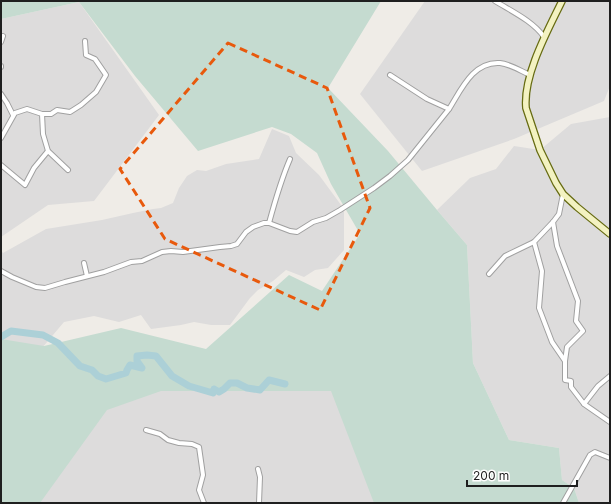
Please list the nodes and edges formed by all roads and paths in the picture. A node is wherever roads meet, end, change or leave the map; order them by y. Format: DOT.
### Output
graph roads {
  1 [pos="496,1"];
  2 [pos="562,1"];
  3 [pos="3,36"];
  4 [pos="544,37"];
  5 [pos="85,41"];
  6 [pos="1,42"];
  7 [pos="390,75"];
  8 [pos="530,75"];
  9 [pos="1,94"];
  10 [pos="449,109"];
  11 [pos="42,114"];
  12 [pos="13,115"];
  13 [pos="1,138"];
  14 [pos="48,151"];
  15 [pos="290,159"];
  16 [pos="1,165"];
  17 [pos="68,170"];
  18 [pos="563,194"];
  19 [pos="553,222"];
  20 [pos="269,223"];
  21 [pos="610,234"];
  22 [pos="534,242"];
  23 [pos="84,263"];
  24 [pos="1,271"];
  25 [pos="489,274"];
  26 [pos="88,276"];
  27 [pos="565,360"];
  28 [pos="610,376"];
  29 [pos="584,404"];
  30 [pos="610,422"];
  31 [pos="146,430"];
  32 [pos="610,458"];
  33 [pos="258,469"];
  34 [pos="204,503"];
  35 [pos="259,503"];
  36 [pos="563,503"];
  1 -- 4 [label="street"];
  2 -- 4 [label="street"];
  3 -- 6 [label="street"];
  4 -- 8 [label="street"];
  5 -- 11 [label="street"];
  7 -- 10 [label="street"];
  8 -- 10 [label="street"];
  8 -- 18 [label="street"];
  9 -- 12 [label="street"];
  10 -- 20 [label="street"];
  11 -- 12 [label="street"];
  11 -- 14 [label="street"];
  12 -- 13 [label="street"];
  14 -- 16 [label="street"];
  14 -- 17 [label="street"];
  15 -- 20 [label="street"];
  18 -- 19 [label="street"];
  18 -- 21 [label="street"];
  19 -- 22 [label="street"];
  19 -- 27 [label="street"];
  20 -- 26 [label="street"];
  22 -- 25 [label="street"];
  22 -- 27 [label="street"];
  23 -- 26 [label="street"];
  24 -- 26 [label="street"];
  27 -- 29 [label="street"];
  28 -- 29 [label="street"];
  29 -- 30 [label="street"];
  31 -- 34 [label="street"];
  32 -- 36 [label="street"];
  33 -- 35 [label="street"];
}
